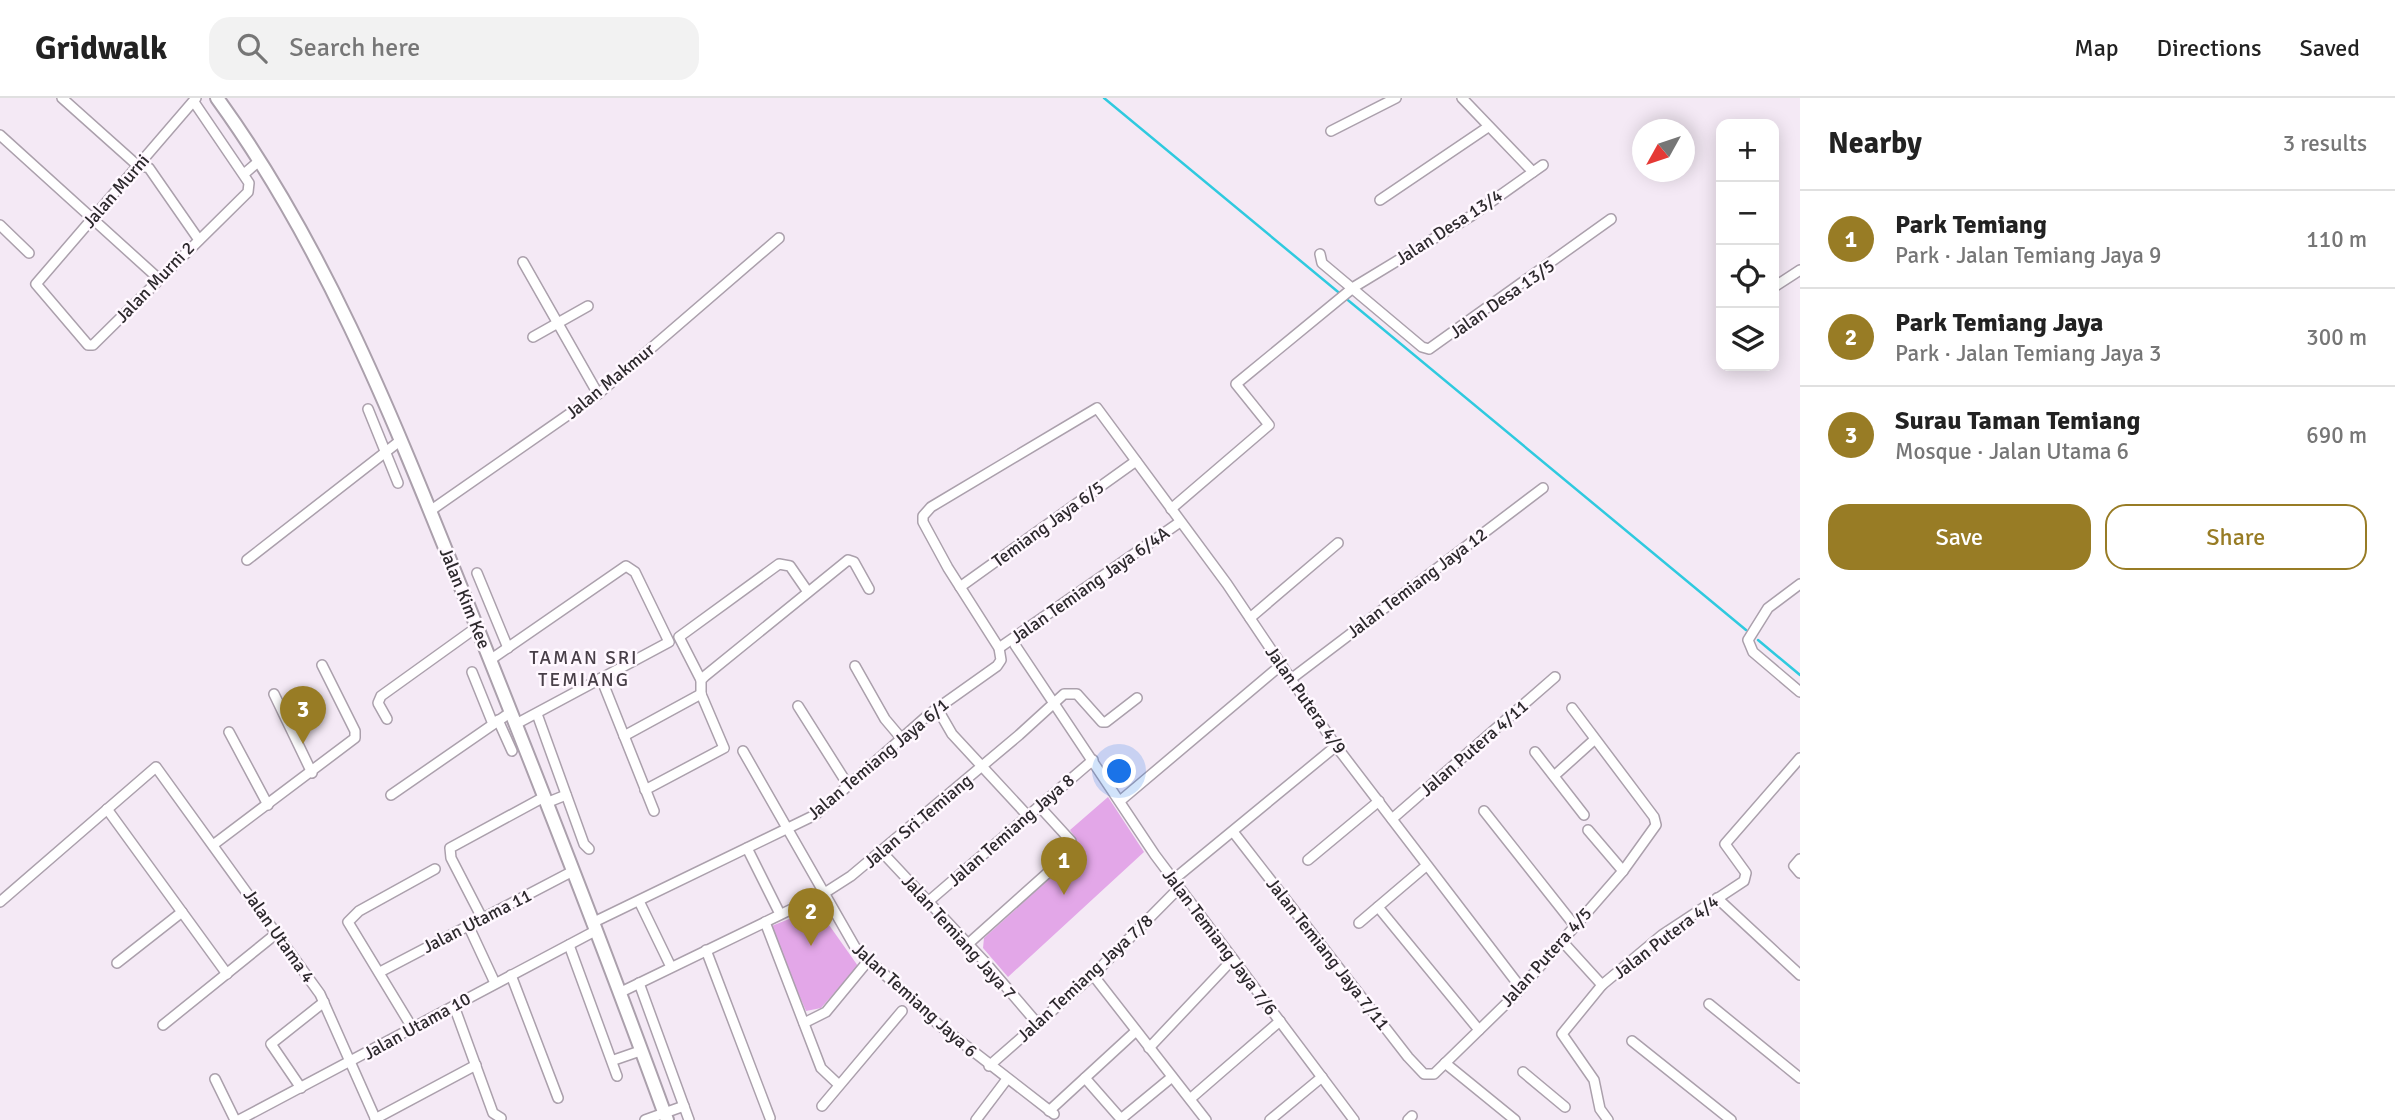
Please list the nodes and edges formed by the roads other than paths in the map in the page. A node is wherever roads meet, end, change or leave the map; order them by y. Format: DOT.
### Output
graph roads {
  1 [pos="62,98"];
  2 [pos="217,98"];
  3 [pos="1462,98"];
  4 [pos="195,99"];
  5 [pos="1389,100"];
  6 [pos="1488,127"];
  7 [pos="1331,131"];
  8 [pos="2,141"];
  9 [pos="137,165"];
  10 [pos="1543,165"];
  11 [pos="249,169"];
  12 [pos="1533,172"];
  13 [pos="1380,200"];
  14 [pos="91,219"];
  15 [pos="1611,219"];
  16 [pos="0,225"];
  17 [pos="779,238"];
  18 [pos="199,240"];
  19 [pos="29,253"];
  20 [pos="1320,254"];
  21 [pos="523,261"];
  22 [pos="1800,270"];
  23 [pos="159,279"];
  24 [pos="36,284"];
  25 [pos="1779,284"];
  26 [pos="1354,287"];
  27 [pos="588,306"];
  28 [pos="558,323"];
  29 [pos="533,337"];
  30 [pos="598,394"];
  31 [pos="368,409"];
  32 [pos="401,440"];
  33 [pos="384,452"];
  34 [pos="1136,461"];
  35 [pos="398,483"];
  36 [pos="1544,488"];
  37 [pos="1171,509"];
  38 [pos="430,511"];
  39 [pos="1180,522"];
  40 [pos="1338,543"];
  41 [pos="247,560"];
  42 [pos="477,573"];
  43 [pos="1800,584"];
  44 [pos="960,587"];
  45 [pos="869,589"];
  46 [pos="807,592"];
  47 [pos="1250,618"];
  48 [pos="477,626"];
  49 [pos="1015,645"];
  50 [pos="508,648"];
  51 [pos="1001,652"];
  52 [pos="490,660"];
  53 [pos="1282,664"];
  54 [pos="322,666"];
  55 [pos="855,666"];
  56 [pos="472,672"];
  57 [pos="1555,677"];
  58 [pos="601,678"];
  59 [pos="1291,679"];
  60 [pos="701,680"];
  61 [pos="1800,692"];
  62 [pos="274,694"];
  63 [pos="701,694"];
  64 [pos="1137,698"];
  65 [pos="1056,702"];
  66 [pos="799,706"];
  67 [pos="937,708"];
  68 [pos="1572,708"];
  69 [pos="511,712"];
  70 [pos="537,714"];
  71 [pos="387,719"];
  72 [pos="496,722"];
  73 [pos="516,724"];
  74 [pos="229,732"];
  75 [pos="624,736"];
  76 [pos="901,738"];
  77 [pos="1594,740"];
  78 [pos="1336,746"];
  79 [pos="512,751"];
  80 [pos="743,751"];
  81 [pos="1535,752"];
  82 [pos="1800,758"];
  83 [pos="1093,760"];
  84 [pos="982,767"];
  85 [pos="312,773"];
  86 [pos="1554,776"];
  87 [pos="848,785"];
  88 [pos="645,790"];
  89 [pos="566,794"];
  90 [pos="391,795"];
  91 [pos="545,800"];
  92 [pos="1119,801"];
  93 [pos="1379,802"];
  94 [pos="268,805"];
  95 [pos="1039,806"];
  96 [pos="107,809"];
  97 [pos="653,811"];
  98 [pos="1484,811"];
  99 [pos="1584,815"];
  100 [pos="1028,816"];
  101 [pos="1392,819"];
  102 [pos="786,830"];
  103 [pos="1588,830"];
  104 [pos="1234,833"];
  105 [pos="214,845"];
  106 [pos="747,848"];
  107 [pos="589,849"];
  108 [pos="881,851"];
  109 [pos="1308,860"];
  110 [pos="1798,861"];
  111 [pos="1426,866"];
  112 [pos="435,869"];
  113 [pos="573,871"];
  114 [pos="1623,871"];
  115 [pos="1800,873"];
  116 [pos="1176,884"];
  117 [pos="823,894"];
  118 [pos="1717,898"];
  119 [pos="639,901"];
  120 [pos="929,901"];
  121 [pos="0,902"];
  122 [pos="1378,907"];
  123 [pos="181,912"];
  124 [pos="780,914"];
  125 [pos="482,918"];
  126 [pos="765,922"];
  127 [pos="1359,923"];
  128 [pos="468,925"];
  129 [pos="1575,926"];
  130 [pos="594,927"];
  131 [pos="278,933"];
  132 [pos="1562,941"];
  133 [pos="968,944"];
  134 [pos="569,945"];
  135 [pos="706,950"];
  136 [pos="1233,959"];
  137 [pos="868,961"];
  138 [pos="117,963"];
  139 [pos="671,967"];
  140 [pos="380,972"];
  141 [pos="227,974"];
  142 [pos="511,975"];
  143 [pos="1093,975"];
  144 [pos="1800,975"];
  145 [pos="495,983"];
  146 [pos="639,983"];
  147 [pos="1602,985"];
  148 [pos="1521,988"];
  149 [pos="619,993"];
  150 [pos="324,1002"];
  151 [pos="1709,1004"];
  152 [pos="454,1006"];
  153 [pos="902,1011"];
  154 [pos="1280,1021"];
  155 [pos="804,1023"];
  156 [pos="1037,1023"];
  157 [pos="163,1025"];
  158 [pos="412,1029"];
  159 [pos="1479,1030"];
  160 [pos="1136,1031"];
  161 [pos="1632,1041"];
  162 [pos="1149,1048"];
  163 [pos="640,1051"];
  164 [pos="614,1060"];
  165 [pos="351,1063"];
  166 [pos="1445,1063"];
  167 [pos="476,1065"];
  168 [pos="989,1066"];
  169 [pos="1523,1072"];
  170 [pos="1424,1074"];
  171 [pos="617,1076"];
  172 [pos="1172,1077"];
  173 [pos="1322,1077"];
  174 [pos="1085,1078"];
  175 [pos="1800,1078"];
  176 [pos="215,1079"];
  177 [pos="1007,1079"];
  178 [pos="839,1086"];
  179 [pos="301,1088"];
  180 [pos="558,1098"];
  181 [pos="1190,1099"];
  182 [pos="822,1106"];
  183 [pos="684,1107"];
  184 [pos="1565,1107"];
  185 [pos="665,1117"];
  186 [pos="501,1118"];
  187 [pos="770,1118"];
  188 [pos="376,1119"];
  189 [pos="237,1120"];
  190 [pos="645,1120"];
  191 [pos="689,1120"];
  192 [pos="976,1120"];
  193 [pos="1206,1120"];
  194 [pos="1270,1120"];
  195 [pos="1354,1120"];
  196 [pos="1515,1120"];
  197 [pos="1608,1120"];
  198 [pos="1731,1120"];
  1 -- 9 [label="street, Jalan Murni 2"];
  2 -- 11 [label="street, Jalan Kim Kee"];
  3 -- 6 [label="street"];
  4 -- 9 [label="street, Jalan Murni"];
  4 -- 11 [label="street"];
  5 -- 7 [label="street"];
  6 -- 12 [label="street"];
  6 -- 13 [label="street"];
  8 -- 14 [label="street"];
  9 -- 14 [label="street, Jalan Murni"];
  9 -- 18 [label="street, Jalan Murni 2"];
  10 -- 12 [label="street, Jalan Desa 13/4"];
  11 -- 18 [label="street"];
  11 -- 32 [label="street, Jalan Kim Kee"];
  12 -- 26 [label="street, Jalan Desa 13/4"];
  14 -- 23 [label="street"];
  14 -- 24 [label="street, Jalan Murni"];
  15 -- 26 [label="street, Jalan Desa 13/5"];
  16 -- 19 [label="street"];
  17 -- 30 [label="street, Jalan Makmur"];
  18 -- 23 [label="street, Jalan Murni 2"];
  20 -- 26 [label="street, Jalan Desa 13/5"];
  21 -- 28 [label="street"];
  22 -- 25 [label="street"];
  23 -- 24 [label="street, Jalan Murni 2"];
  26 -- 37 [label="street, Jalan Desa 13/4"];
  27 -- 28 [label="street"];
  28 -- 29 [label="street"];
  28 -- 30 [label="street"];
  30 -- 38 [label="street, Jalan Makmur"];
  31 -- 33 [label="street"];
  32 -- 33 [label="street"];
  32 -- 38 [label="street, Jalan Kim Kee"];
  33 -- 35 [label="street"];
  33 -- 41 [label="street"];
  34 -- 37 [label="street, Jalan Putera 4/9"];
  34 -- 44 [label="street, Temiang Jaya 6/5"];
  34 -- 44 [label="street, Jalan Putera 4/9"];
  36 -- 59 [label="street, Jalan Temiang Jaya 12"];
  37 -- 39 [label="street, Jalan Putera 4/9"];
  38 -- 48 [label="street, Jalan Kim Kee"];
  39 -- 47 [label="street, Jalan Putera 4/9"];
  39 -- 51 [label="street, Jalan Temiang Jaya 6/4A"];
  40 -- 47 [label="street"];
  42 -- 50 [label="street"];
  43 -- 61 [label="street"];
  44 -- 51 [label="street"];
  45 -- 46 [label="street"];
  46 -- 60 [label="street"];
  46 -- 60 [label="street"];
  47 -- 53 [label="street, Jalan Putera 4/9"];
  48 -- 52 [label="street, Jalan Kim Kee"];
  48 -- 71 [label="street"];
  49 -- 65 [label="street, Jalan Temiang Jaya 7/6"];
  50 -- 52 [label="street"];
  50 -- 58 [label="street"];
  51 -- 67 [label="street, Jalan Temiang Jaya 6/1"];
  52 -- 69 [label="street, Jalan Kim Kee"];
  53 -- 59 [label="street, Jalan Putera 4/9"];
  53 -- 92 [label="street"];
  54 -- 85 [label="street"];
  55 -- 76 [label="street"];
  56 -- 72 [label="street"];
  57 -- 101 [label="street, Jalan Putera 4/11"];
  58 -- 70 [label="street"];
  58 -- 75 [label="street"];
  59 -- 78 [label="street, Jalan Putera 4/9"];
  60 -- 63 [label="street"];
  62 -- 85 [label="street"];
  63 -- 75 [label="street"];
  63 -- 88 [label="street"];
  64 -- 65 [label="street"];
  65 -- 83 [label="street, Jalan Temiang Jaya 7/6"];
  65 -- 84 [label="street, Jalan Sri Temiang"];
  66 -- 87 [label="street"];
  67 -- 76 [label="street, Jalan Temiang Jaya 6/1"];
  67 -- 84 [label="street"];
  68 -- 77 [label="street"];
  69 -- 72 [label="street"];
  69 -- 73 [label="street, Jalan Kim Kee"];
  70 -- 73 [label="street"];
  70 -- 89 [label="street"];
  72 -- 79 [label="street"];
  72 -- 90 [label="street"];
  73 -- 91 [label="street, Jalan Kim Kee"];
  74 -- 94 [label="street"];
  75 -- 88 [label="street"];
  76 -- 87 [label="street, Jalan Temiang Jaya 6/1"];
  77 -- 86 [label="street"];
  77 -- 114 [label="street, Jalan Putera 4/5"];
  78 -- 93 [label="street, Jalan Putera 4/9"];
  78 -- 104 [label="street, Jalan Temiang Jaya 7/8"];
  80 -- 102 [label="street, Jalan Temiang Jaya 6"];
  81 -- 86 [label="street"];
  82 -- 118 [label="street, Jalan Putera 4/4"];
  83 -- 92 [label="street, Jalan Temiang Jaya 7/6"];
  83 -- 95 [label="street, Jalan Temiang Jaya 8"];
  84 -- 100 [label="street"];
  84 -- 108 [label="street, Jalan Sri Temiang"];
  85 -- 94 [label="street"];
  86 -- 99 [label="street"];
  87 -- 102 [label="street, Jalan Temiang Jaya 6/1"];
  88 -- 97 [label="street"];
  89 -- 91 [label="street"];
  89 -- 107 [label="street"];
  91 -- 113 [label="street, Jalan Kim Kee"];
  91 -- 125 [label="street"];
  92 -- 116 [label="street, Jalan Temiang Jaya 7/6"];
  93 -- 101 [label="street, Jalan Putera 4/9"];
  93 -- 109 [label="street"];
  94 -- 105 [label="street"];
  95 -- 100 [label="street, Jalan Temiang Jaya 8"];
  95 -- 133 [label="street"];
  96 -- 105 [label="street, Jalan Utama 4"];
  96 -- 121 [label="street"];
  96 -- 123 [label="street"];
  98 -- 129 [label="street"];
  100 -- 120 [label="street, Jalan Temiang Jaya 8"];
  101 -- 111 [label="street, Jalan Putera 4/9"];
  102 -- 106 [label="street, Jalan Temiang Jaya 6/1"];
  102 -- 117 [label="street, Jalan Temiang Jaya 6"];
  103 -- 114 [label="street"];
  104 -- 116 [label="street, Jalan Temiang Jaya 7/8"];
  104 -- 170 [label="street, Jalan Temiang Jaya 7/11"];
  105 -- 131 [label="street, Jalan Utama 4"];
  106 -- 119 [label="street, Jalan Temiang Jaya 6/1"];
  106 -- 124 [label="street"];
  108 -- 117 [label="street, Jalan Sri Temiang"];
  108 -- 120 [label="street, Jalan Temiang Jaya 7"];
  110 -- 115 [label="street"];
  111 -- 122 [label="street"];
  111 -- 148 [label="street, Jalan Putera 4/9"];
  112 -- 140 [label="street"];
  113 -- 125 [label="street, Jalan Utama 11"];
  113 -- 130 [label="street, Jalan Kim Kee"];
  114 -- 129 [label="street, Jalan Putera 4/5"];
  116 -- 136 [label="street, Jalan Temiang Jaya 7/6"];
  116 -- 143 [label="street, Jalan Temiang Jaya 7/8"];
  117 -- 124 [label="street, Jalan Sri Temiang"];
  117 -- 137 [label="street, Jalan Temiang Jaya 6"];
  118 -- 144 [label="street"];
  118 -- 147 [label="street, Jalan Putera 4/4"];
  119 -- 130 [label="street, Jalan Temiang Jaya 6/1"];
  119 -- 139 [label="street"];
  120 -- 133 [label="street, Jalan Temiang Jaya 7"];
  122 -- 127 [label="street"];
  122 -- 159 [label="street"];
  123 -- 138 [label="street"];
  123 -- 141 [label="street"];
  124 -- 126 [label="street, Jalan Sri Temiang"];
  125 -- 128 [label="street, Jalan Utama 11"];
  126 -- 135 [label="street, Jalan Sri Temiang"];
  126 -- 155 [label="street"];
  128 -- 140 [label="street, Jalan Utama 11"];
  128 -- 145 [label="street"];
  129 -- 132 [label="street, Jalan Putera 4/5"];
  130 -- 134 [label="street, Jalan Utama 10"];
  130 -- 149 [label="street, Jalan Kim Kee"];
  131 -- 141 [label="street"];
  131 -- 150 [label="street, Jalan Utama 4"];
  132 -- 147 [label="street"];
  132 -- 148 [label="street, Jalan Putera 4/5"];
  133 -- 156 [label="street, Jalan Temiang Jaya 7"];
  134 -- 142 [label="street, Jalan Utama 10"];
  134 -- 164 [label="street"];
  135 -- 139 [label="street, Jalan Sri Temiang"];
  135 -- 187 [label="street"];
  136 -- 154 [label="street, Jalan Temiang Jaya 7/6"];
  136 -- 162 [label="street"];
  137 -- 155 [label="street"];
  137 -- 168 [label="street, Jalan Temiang Jaya 6"];
  139 -- 146 [label="street, Jalan Sri Temiang"];
  140 -- 158 [label="street"];
  141 -- 157 [label="street"];
  142 -- 145 [label="street, Jalan Utama 10"];
  142 -- 180 [label="street"];
  143 -- 156 [label="street, Jalan Temiang Jaya 7/8"];
  143 -- 160 [label="street"];
  145 -- 152 [label="street, Jalan Utama 10"];
  146 -- 149 [label="street, Jalan Sri Temiang"];
  146 -- 183 [label="street"];
  147 -- 197 [label="street, Jalan Putera 4/4"];
  148 -- 159 [label="street, Jalan Putera 4/5"];
  149 -- 163 [label="street, Jalan Kim Kee"];
  150 -- 165 [label="street, Jalan Utama 4"];
  150 -- 179 [label="street"];
  151 -- 175 [label="street"];
  152 -- 158 [label="street, Jalan Utama 10"];
  152 -- 167 [label="street"];
  153 -- 178 [label="street"];
  154 -- 173 [label="street, Jalan Temiang Jaya 7/6"];
  154 -- 181 [label="street"];
  155 -- 178 [label="street"];
  156 -- 168 [label="street, Jalan Temiang Jaya 7/8"];
  158 -- 165 [label="street, Jalan Utama 10"];
  159 -- 166 [label="street, Jalan Putera 4/5"];
  160 -- 162 [label="street"];
  160 -- 174 [label="street"];
  161 -- 198 [label="street"];
  162 -- 172 [label="street"];
  163 -- 164 [label="street"];
  163 -- 185 [label="street, Jalan Kim Kee"];
  164 -- 171 [label="street"];
  165 -- 179 [label="street, Jalan Utama 10"];
  165 -- 188 [label="street, Jalan Utama 4"];
  166 -- 170 [label="street, Jalan Putera 4/5"];
  166 -- 196 [label="street"];
  167 -- 186 [label="street"];
  167 -- 188 [label="street"];
  168 -- 177 [label="street, Jalan Temiang Jaya 6"];
  169 -- 184 [label="street"];
  172 -- 174 [label="street"];
  172 -- 181 [label="street"];
  173 -- 194 [label="street"];
  173 -- 195 [label="street, Jalan Temiang Jaya 7/6"];
  174 -- 177 [label="street, Jalan Temiang Jaya 6"];
  176 -- 189 [label="street"];
  177 -- 192 [label="street"];
  178 -- 182 [label="street"];
  179 -- 189 [label="street, Jalan Utama 10"];
  181 -- 193 [label="street"];
  183 -- 185 [label="street"];
  183 -- 191 [label="street"];
  185 -- 190 [label="street"];
}
